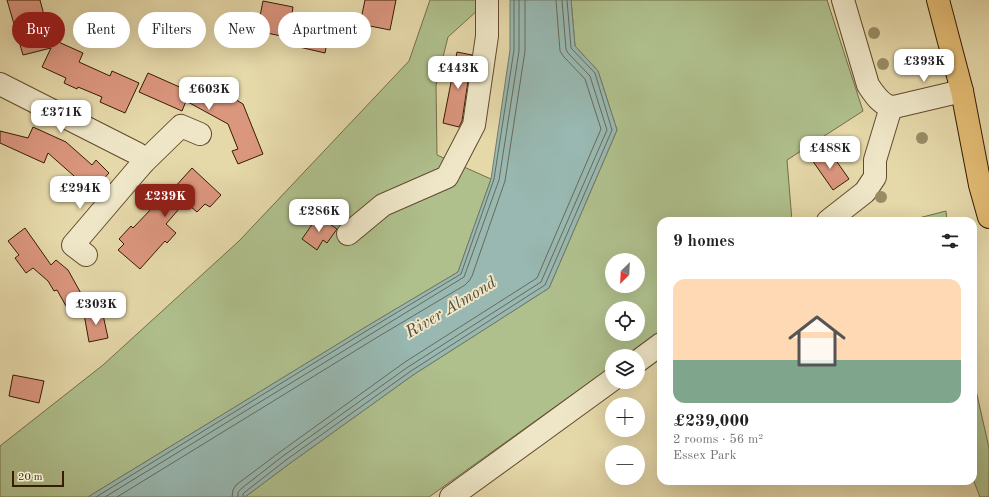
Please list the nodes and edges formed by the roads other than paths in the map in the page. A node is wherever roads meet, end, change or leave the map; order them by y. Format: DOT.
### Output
graph roads {
  1 [pos="487,0"];
  2 [pos="843,0"];
  3 [pos="938,0"];
  4 [pos="0,84"];
  5 [pos="962,91"];
  6 [pos="891,107"];
  7 [pos="200,134"];
  8 [pos="989,155"];
  9 [pos="143,163"];
  10 [pos="833,217"];
  11 [pos="989,217"];
  12 [pos="348,234"];
  13 [pos="72,247"];
  14 [pos="657,347"];
  15 [pos="645,355"];
  16 [pos="605,385"];
  17 [pos="451,497"];
  1 -- 12 [label="street"];
  2 -- 6 [label="street"];
  3 -- 5 [label="main road"];
  4 -- 9 [label="street"];
  5 -- 6 [label="street"];
  5 -- 8 [label="main road"];
  5 -- 11 [label="main road"];
  6 -- 10 [label="street"];
  7 -- 9 [label="street"];
  9 -- 13 [label="street"];
  14 -- 15 [label="street"];
  16 -- 17 [label="street"];
}
